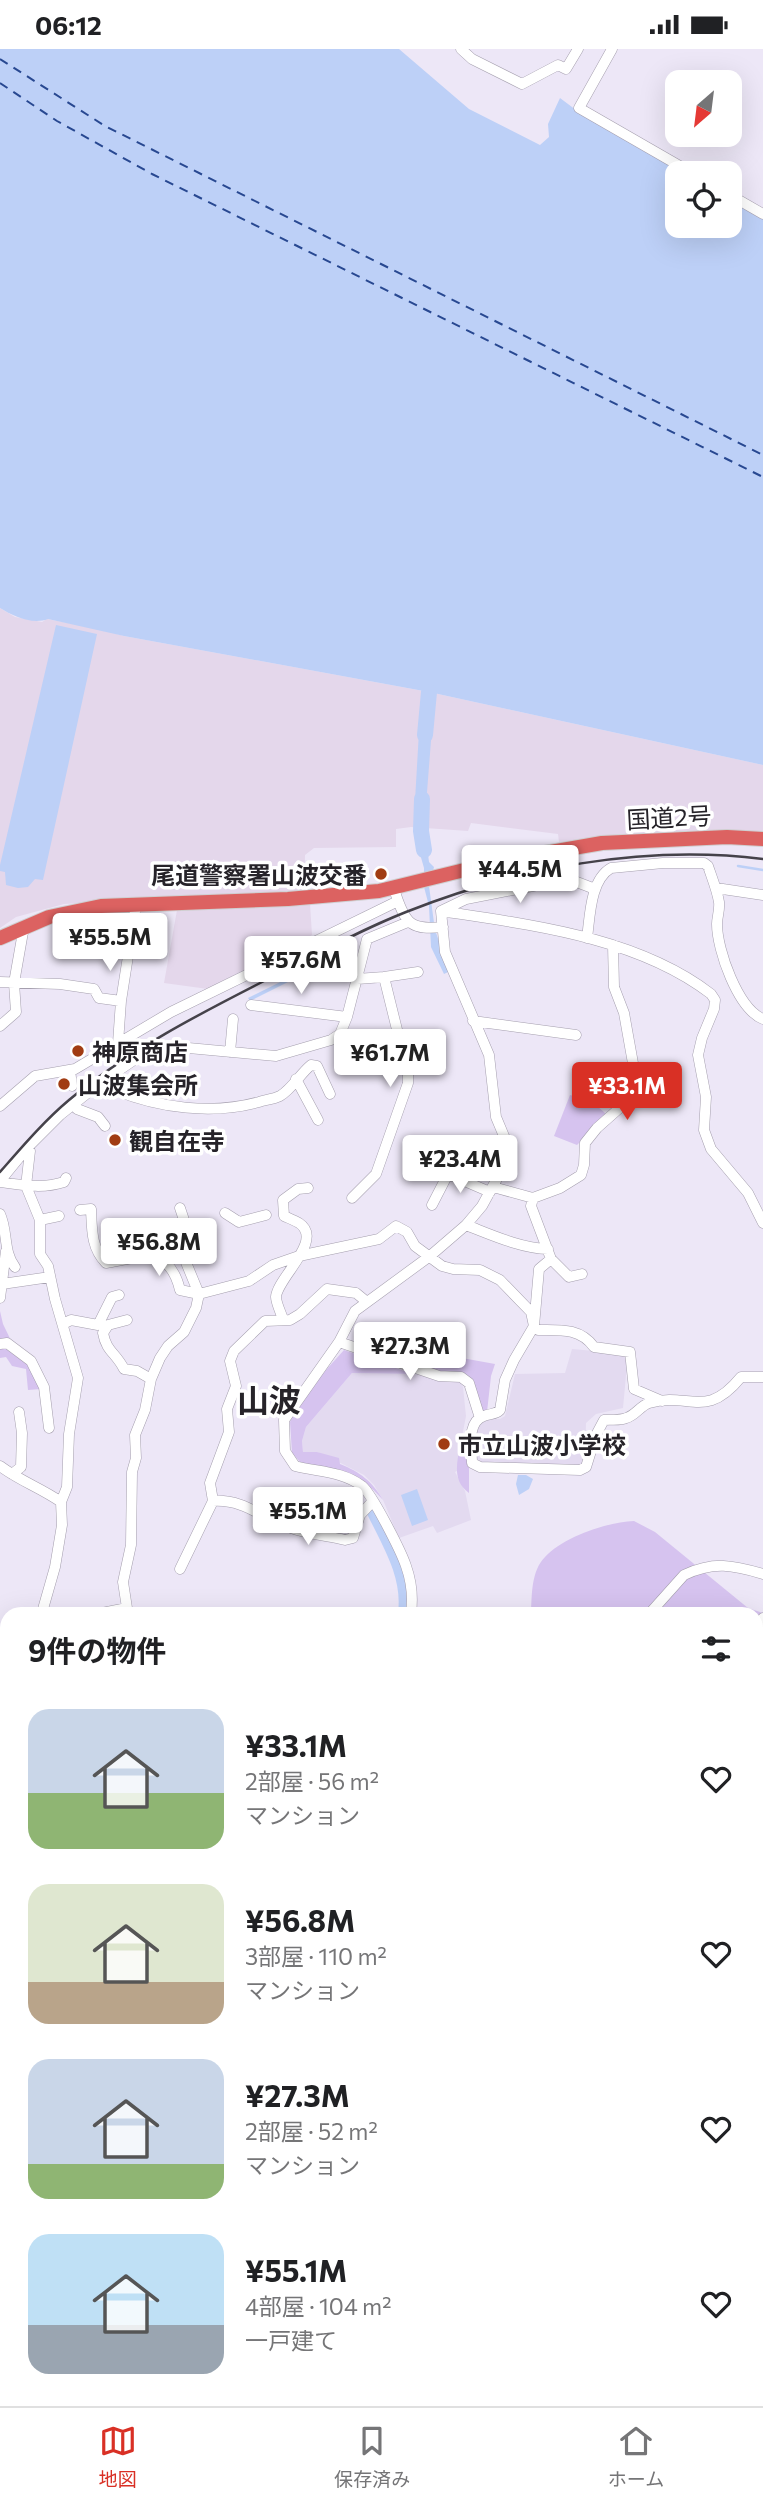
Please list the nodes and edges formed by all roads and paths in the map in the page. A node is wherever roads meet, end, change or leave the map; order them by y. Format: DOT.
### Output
graph roads {
  1 [pos="461,49"];
  2 [pos="578,49"];
  3 [pos="612,49"];
  4 [pos="671,161"];
  5 [pos="742,202"];
  6 [pos="763,214"];
  7 [pos="763,839"];
  8 [pos="716,888"];
  9 [pos="596,889"];
  10 [pos="396,895"];
  11 [pos="763,895"];
  12 [pos="136,905"];
  13 [pos="441,911"];
  14 [pos="408,922"];
  15 [pos="443,927"];
  16 [pos="16,930"];
  17 [pos="0,938"];
  18 [pos="587,938"];
  19 [pos="613,945"];
  20 [pos="418,972"];
  21 [pos="384,977"];
  22 [pos="357,979"];
  23 [pos="0,982"];
  24 [pos="14,983"];
  25 [pos="121,1001"];
  26 [pos="251,1005"];
  27 [pos="348,1017"];
  28 [pos="233,1019"];
  29 [pos="763,1019"];
  30 [pos="473,1021"];
  31 [pos="0,1026"];
  32 [pos="576,1035"];
  33 [pos="118,1043"];
  34 [pos="230,1052"];
  35 [pos="70,1070"];
  36 [pos="115,1072"];
  37 [pos="296,1079"];
  38 [pos="72,1086"];
  39 [pos="330,1094"];
  40 [pos="74,1104"];
  41 [pos="0,1106"];
  42 [pos="318,1120"];
  43 [pos="105,1126"];
  44 [pos="27,1148"];
  45 [pos="66,1178"];
  46 [pos="0,1181"];
  47 [pos="26,1186"];
  48 [pos="308,1188"];
  49 [pos="492,1189"];
  50 [pos="352,1198"];
  51 [pos="533,1198"];
  52 [pos="432,1205"];
  53 [pos="180,1208"];
  54 [pos="80,1210"];
  55 [pos="225,1213"];
  56 [pos="0,1215"];
  57 [pos="266,1215"];
  58 [pos="59,1216"];
  59 [pos="40,1220"];
  60 [pos="763,1223"];
  61 [pos="466,1225"];
  62 [pos="7,1244"];
  63 [pos="549,1254"];
  64 [pos="299,1256"];
  65 [pos="430,1256"];
  66 [pos="15,1267"];
  67 [pos="582,1274"];
  68 [pos="50,1277"];
  69 [pos="2,1284"];
  70 [pos="199,1294"];
  71 [pos="119,1295"];
  72 [pos="0,1297"];
  73 [pos="367,1302"];
  74 [pos="283,1319"];
  75 [pos="127,1320"];
  76 [pos="63,1324"];
  77 [pos="534,1326"];
  78 [pos="340,1342"];
  79 [pos="0,1344"];
  80 [pos="763,1377"];
  81 [pos="151,1379"];
  82 [pos="644,1393"];
  83 [pos="662,1401"];
  84 [pos="19,1412"];
  85 [pos="634,1413"];
  86 [pos="480,1418"];
  87 [pos="49,1428"];
  88 [pos="0,1466"];
  89 [pos="12,1474"];
  90 [pos="213,1501"];
  91 [pos="373,1501"];
  92 [pos="61,1502"];
  93 [pos="180,1569"];
  94 [pos="763,1574"];
  95 [pos="44,1607"];
  96 [pos="128,1607"];
  97 [pos="412,1607"];
  98 [pos="655,1607"];
  1 -- 2 [label="street"];
  3 -- 4 [label="street"];
  5 -- 6 [label="street"];
  7 -- 10 [label="highway, 国道2号"];
  8 -- 9 [label="street"];
  8 -- 11 [label="street"];
  8 -- 29 [label="street"];
  9 -- 13 [label="street"];
  9 -- 18 [label="street"];
  10 -- 12 [label="highway, 国道2号"];
  10 -- 14 [label="street"];
  10 -- 33 [label="street"];
  12 -- 16 [label="highway, 国道2号"];
  12 -- 25 [label="street"];
  13 -- 15 [label="street"];
  13 -- 18 [label="street"];
  14 -- 15 [label="street"];
  14 -- 22 [label="street"];
  15 -- 30 [label="street"];
  16 -- 17 [label="highway, 国道2号"];
  16 -- 24 [label="street"];
  18 -- 19 [label="street"];
  19 -- 51 [label="street"];
  19 -- 60 [label="street"];
  20 -- 21 [label="street"];
  21 -- 22 [label="street"];
  21 -- 50 [label="street"];
  22 -- 27 [label="street"];
  23 -- 24 [label="street"];
  24 -- 25 [label="street"];
  24 -- 31 [label="street"];
  25 -- 33 [label="street"];
  26 -- 27 [label="street"];
  27 -- 34 [label="street"];
  28 -- 34 [label="street"];
  30 -- 32 [label="street"];
  30 -- 49 [label="street"];
  33 -- 35 [label="street"];
  34 -- 36 [label="street"];
  35 -- 38 [label="street"];
  35 -- 41 [label="street"];
  36 -- 37 [label="street"];
  36 -- 40 [label="street"];
  37 -- 39 [label="street"];
  37 -- 42 [label="street"];
  40 -- 43 [label="street"];
  40 -- 44 [label="street"];
  44 -- 46 [label="street"];
  44 -- 47 [label="street"];
  45 -- 47 [label="street"];
  46 -- 47 [label="street"];
  47 -- 59 [label="street"];
  48 -- 64 [label="street"];
  49 -- 51 [label="street"];
  49 -- 52 [label="street"];
  49 -- 61 [label="street"];
  51 -- 63 [label="street"];
  53 -- 70 [label="street"];
  54 -- 70 [label="street"];
  55 -- 57 [label="street"];
  56 -- 62 [label="street"];
  58 -- 59 [label="street"];
  59 -- 68 [label="street"];
  61 -- 63 [label="street"];
  61 -- 65 [label="street"];
  62 -- 66 [label="street"];
  62 -- 69 [label="street"];
  63 -- 67 [label="street"];
  63 -- 77 [label="street"];
  64 -- 65 [label="street"];
  64 -- 70 [label="street"];
  64 -- 74 [label="street"];
  65 -- 73 [label="street"];
  65 -- 77 [label="street"];
  68 -- 69 [label="street"];
  68 -- 76 [label="street"];
  69 -- 72 [label="street"];
  70 -- 81 [label="street"];
  71 -- 76 [label="street"];
  73 -- 74 [label="street"];
  73 -- 78 [label="street"];
  74 -- 90 [label="street"];
  75 -- 81 [label="street"];
  76 -- 92 [label="street"];
  77 -- 82 [label="street"];
  77 -- 86 [label="street"];
  78 -- 86 [label="street"];
  78 -- 91 [label="street"];
  79 -- 87 [label="street"];
  80 -- 83 [label="street"];
  81 -- 96 [label="street"];
  82 -- 83 [label="street"];
  82 -- 85 [label="street"];
  83 -- 85 [label="street"];
  84 -- 89 [label="street"];
  85 -- 86 [label="street"];
  88 -- 89 [label="street"];
  89 -- 92 [label="street"];
  90 -- 91 [label="street"];
  90 -- 93 [label="street"];
  91 -- 97 [label="street"];
  92 -- 95 [label="street"];
  94 -- 98 [label="street"];
}
